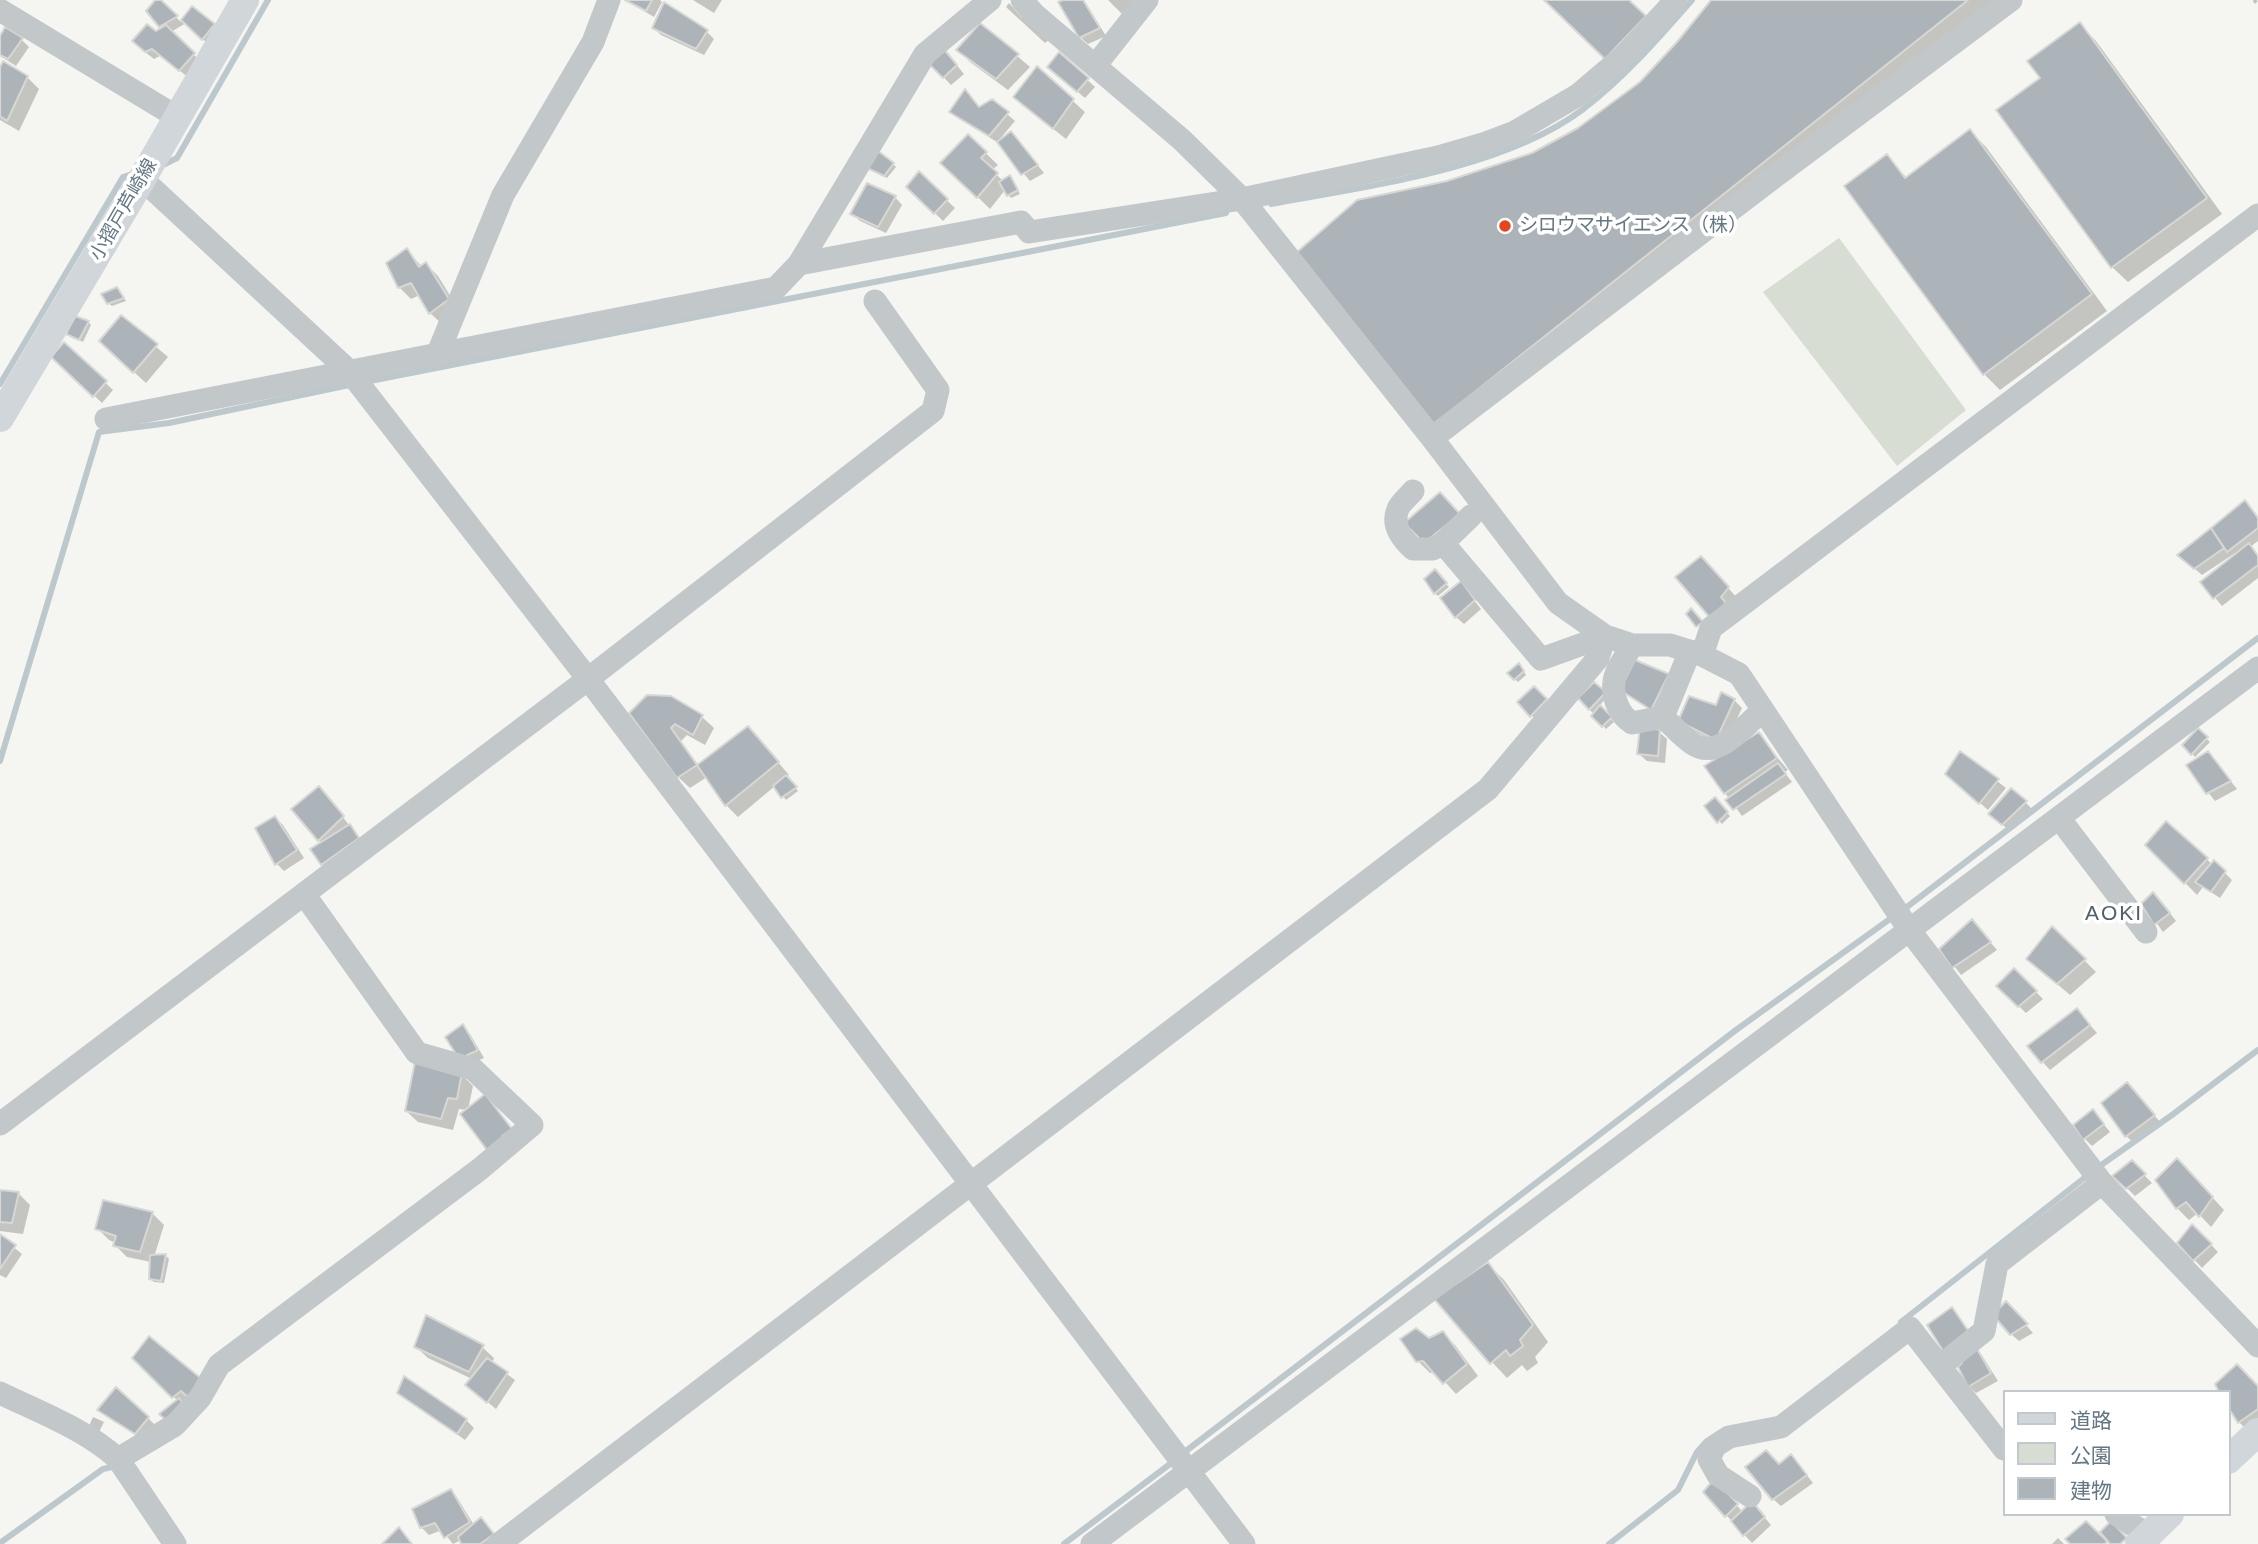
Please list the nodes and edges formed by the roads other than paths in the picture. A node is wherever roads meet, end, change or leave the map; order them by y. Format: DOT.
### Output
graph roads {
  1 [pos="245,0"];
  2 [pos="609,0"];
  3 [pos="990,0"];
  4 [pos="1022,0"];
  5 [pos="1147,0"];
  6 [pos="2011,0"];
  7 [pos="1672,1"];
  8 [pos="0,10"];
  9 [pos="1095,66"];
  10 [pos="177,117"];
  11 [pos="142,179"];
  12 [pos="1242,199"];
  13 [pos="2258,215"];
  14 [pos="799,264"];
  15 [pos="875,301"];
  16 [pos="438,353"];
  17 [pos="349,371"];
  18 [pos="0,418"];
  19 [pos="106,419"];
  20 [pos="1432,438"];
  21 [pos="1413,491"];
  22 [pos="1471,516"];
  23 [pos="1443,543"];
  24 [pos="1605,636"];
  25 [pos="1632,645"];
  26 [pos="1696,653"];
  27 [pos="2258,668"];
  28 [pos="588,679"];
  29 [pos="1763,710"];
  30 [pos="1663,718"];
  31 [pos="2059,818"];
  32 [pos="304,894"];
  33 [pos="1910,932"];
  34 [pos="2146,932"];
  35 [pos="0,1124"];
  36 [pos="2102,1183"];
  37 [pos="971,1185"];
  38 [pos="2258,1346"];
  39 [pos="1940,1366"];
  40 [pos="0,1393"];
  41 [pos="2258,1432"];
  42 [pos="2002,1446"];
  43 [pos="2230,1458"];
  44 [pos="118,1459"];
  45 [pos="1189,1470"];
  46 [pos="1750,1496"];
  47 [pos="2118,1516"];
  48 [pos="2168,1516"];
  49 [pos="2143,1540"];
  50 [pos="175,1544"];
  51 [pos="499,1544"];
  52 [pos="1093,1544"];
  53 [pos="1244,1544"];
  1 -- 10 [label="main road, 小摺戸芦崎線"];
  2 -- 16 [label="street"];
  3 -- 14 [label="street"];
  4 -- 9 [label="street"];
  5 -- 9 [label="street"];
  6 -- 20 [label="street"];
  7 -- 12 [label="street"];
  8 -- 10 [label="street"];
  9 -- 12 [label="street"];
  10 -- 11 [label="main road, 小摺戸芦崎線"];
  11 -- 17 [label="street"];
  11 -- 18 [label="main road, 小摺戸芦崎線"];
  12 -- 14 [label="street"];
  12 -- 20 [label="street"];
  13 -- 26 [label="street"];
  14 -- 16 [label="street"];
  15 -- 28 [label="street"];
  16 -- 17 [label="street"];
  17 -- 19 [label="street"];
  17 -- 28 [label="street"];
  20 -- 24 [label="street"];
  21 -- 23 [label="street"];
  22 -- 23 [label="street"];
  23 -- 24 [label="street"];
  24 -- 25 [label="street"];
  24 -- 37 [label="street"];
  25 -- 26 [label="street"];
  25 -- 30 [label="street"];
  26 -- 29 [label="street"];
  26 -- 30 [label="street"];
  27 -- 31 [label="street"];
  28 -- 32 [label="street"];
  28 -- 37 [label="street"];
  29 -- 30 [label="street"];
  29 -- 33 [label="street"];
  31 -- 33 [label="street"];
  31 -- 34 [label="street"];
  32 -- 35 [label="street"];
  32 -- 44 [label="street"];
  33 -- 36 [label="street"];
  33 -- 45 [label="street"];
  36 -- 38 [label="street"];
  36 -- 39 [label="street"];
  37 -- 45 [label="street"];
  37 -- 51 [label="street"];
  39 -- 42 [label="street"];
  39 -- 46 [label="street"];
  40 -- 44 [label="street"];
  41 -- 43 [label="main road"];
  44 -- 50 [label="street"];
  45 -- 52 [label="street"];
  45 -- 53 [label="street"];
  47 -- 49 [label="street"];
  48 -- 49 [label="main road"];
}
